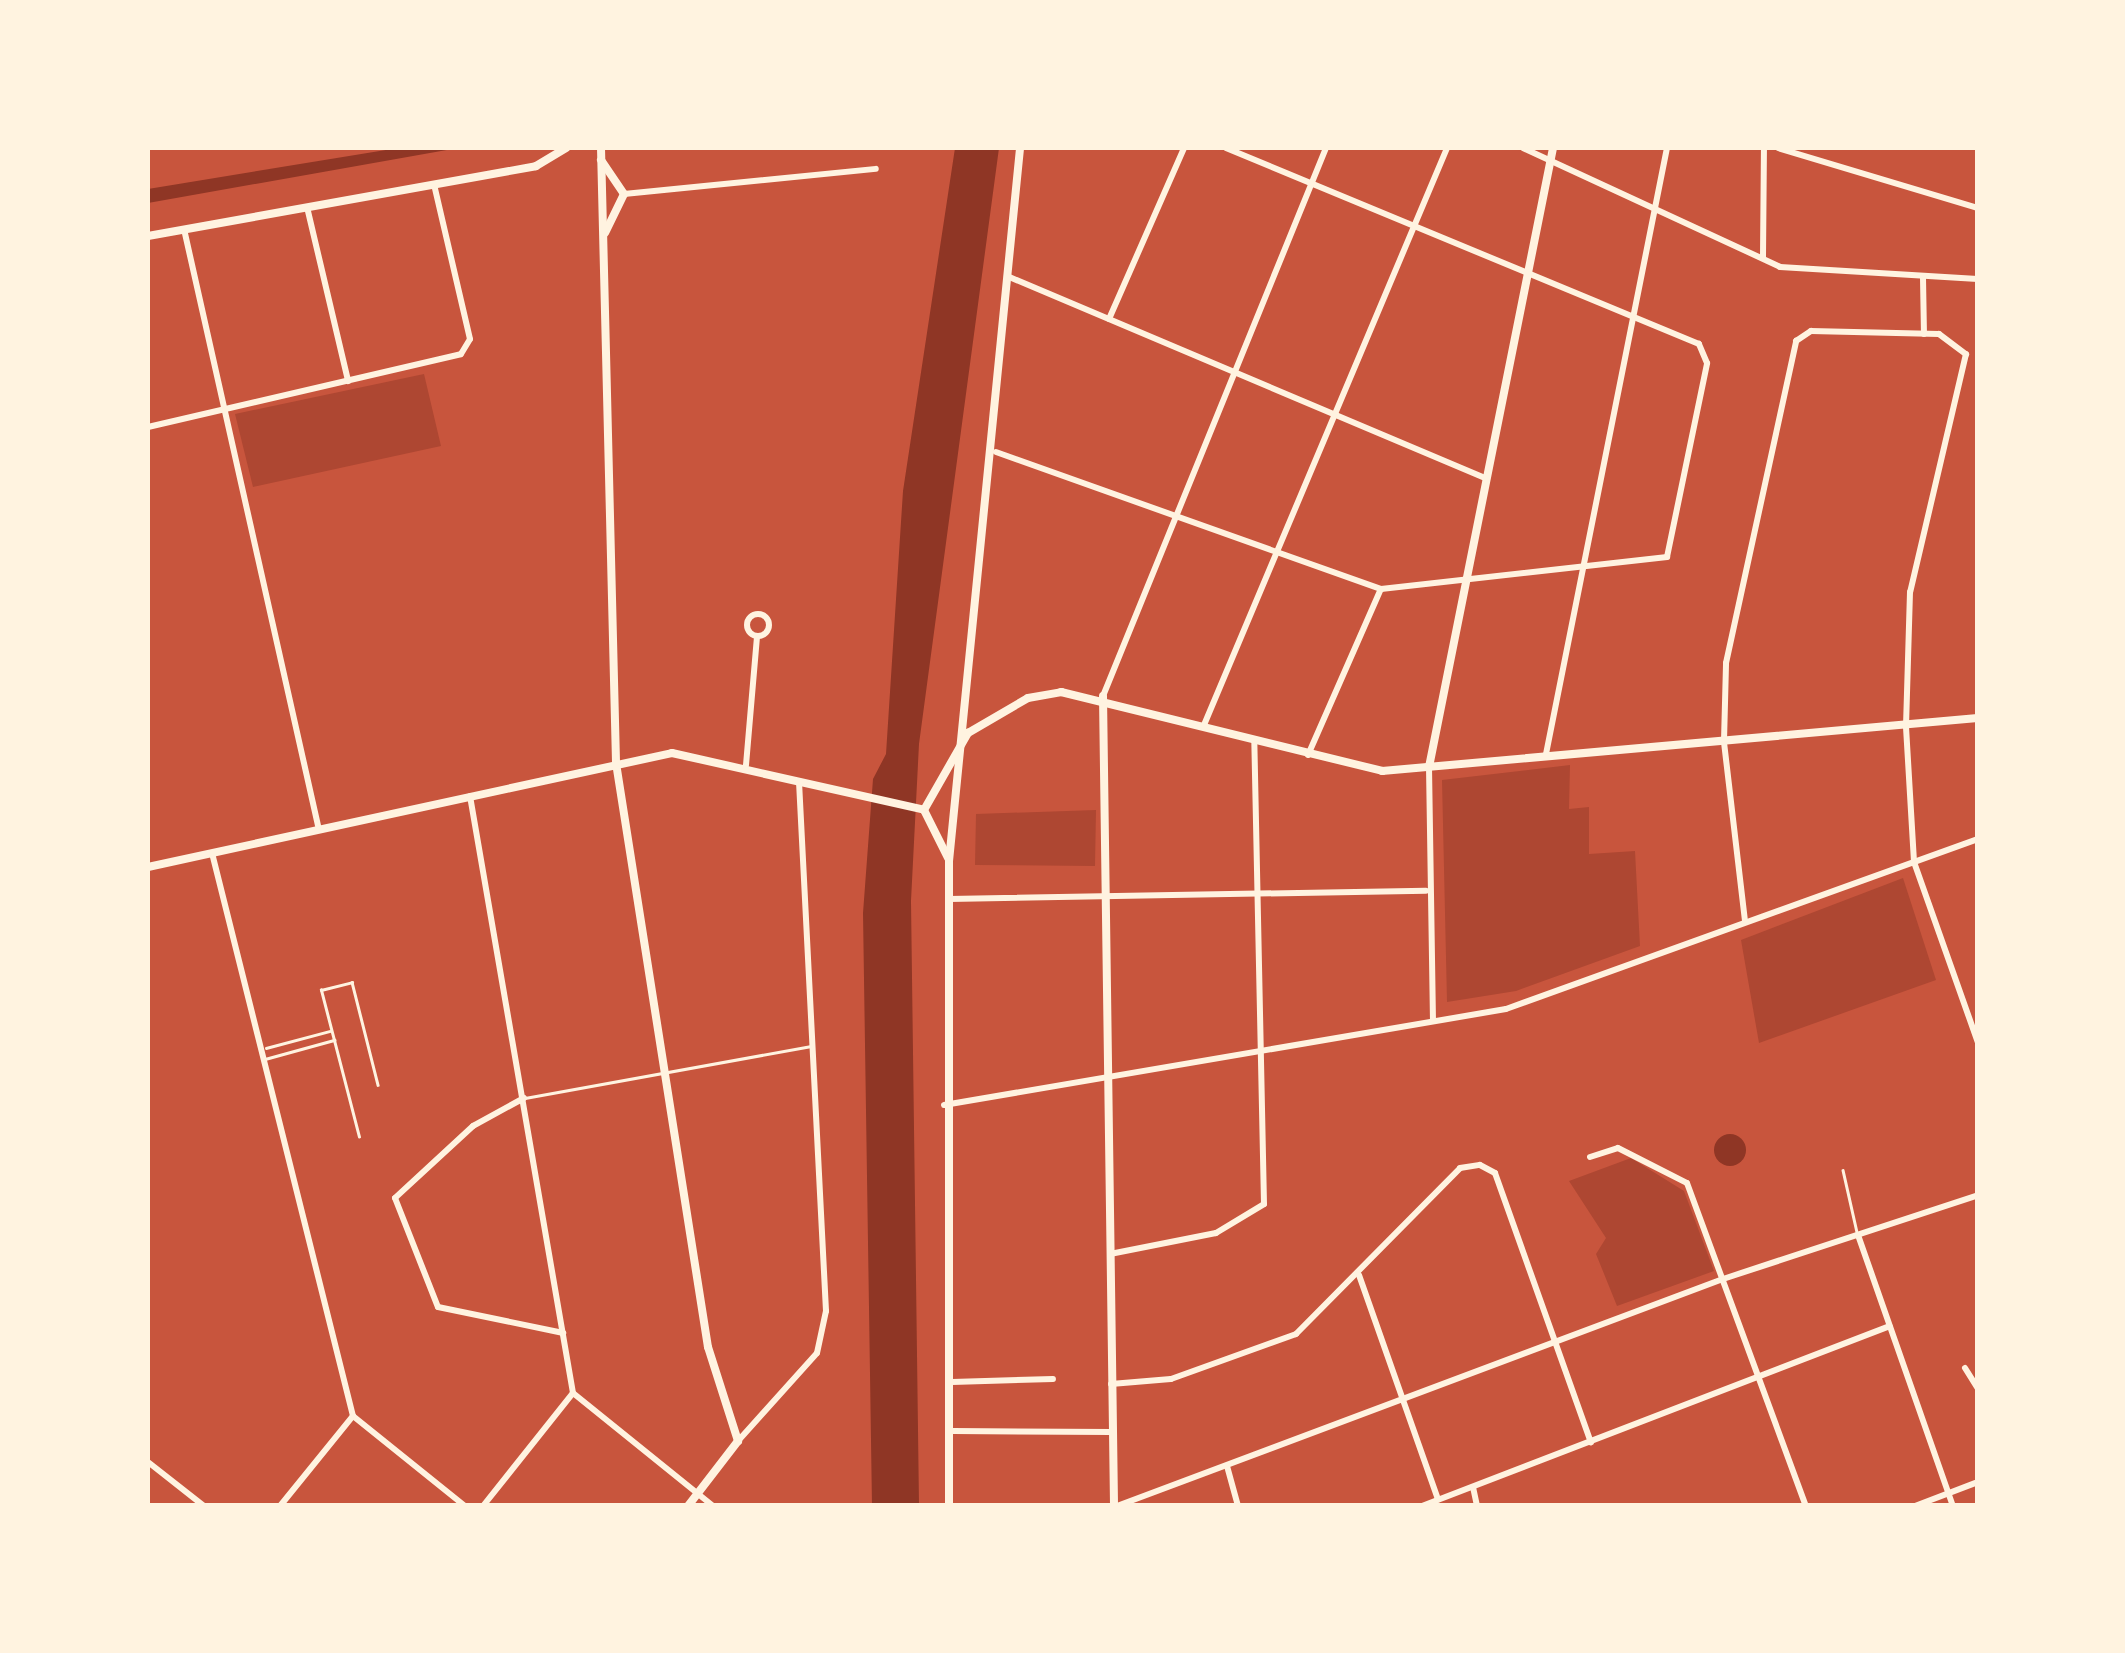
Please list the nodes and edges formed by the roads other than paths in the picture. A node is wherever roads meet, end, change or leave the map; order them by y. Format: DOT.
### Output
graph roads {
  1 [pos="566,148"];
  2 [pos="600,148"];
  3 [pos="1020,148"];
  4 [pos="1184,148"];
  5 [pos="1226,148"];
  6 [pos="1326,148"];
  7 [pos="1447,148"];
  8 [pos="1524,148"];
  9 [pos="1554,148"];
  10 [pos="1667,148"];
  11 [pos="1764,148"];
  12 [pos="1778,148"];
  13 [pos="1551,159"];
  14 [pos="601,160"];
  15 [pos="876,169"];
  16 [pos="1309,183"];
  17 [pos="434,184"];
  18 [pos="624,194"];
  19 [pos="1656,206"];
  20 [pos="306,207"];
  21 [pos="1978,208"];
  22 [pos="1413,228"];
  23 [pos="184,229"];
  24 [pos="605,234"];
  25 [pos="148,236"];
  26 [pos="1763,257"];
  27 [pos="1007,276"];
  28 [pos="1923,278"];
  29 [pos="1528,279"];
  30 [pos="1978,279"];
  31 [pos="1109,319"];
  32 [pos="1633,319"];
  33 [pos="1924,334"];
  34 [pos="1234,373"];
  35 [pos="348,382"];
  36 [pos="230,408"];
  37 [pos="1334,415"];
  38 [pos="148,427"];
  39 [pos="996,452"];
  40 [pos="1485,478"];
  41 [pos="1170,514"];
  42 [pos="1280,554"];
  43 [pos="1580,568"];
  44 [pos="1468,580"];
  45 [pos="1381,589"];
  46 [pos="757,636"];
  47 [pos="1103,696"];
  48 [pos="1978,718"];
  49 [pos="1204,726"];
  50 [pos="1906,727"];
  51 [pos="968,732"];
  52 [pos="1254,740"];
  53 [pos="1724,741"];
  54 [pos="1546,754"];
  55 [pos="1308,755"];
  56 [pos="616,763"];
  57 [pos="746,765"];
  58 [pos="1429,768"];
  59 [pos="799,782"];
  60 [pos="470,796"];
  61 [pos="922,810"];
  62 [pos="319,830"];
  63 [pos="1978,839"];
  64 [pos="212,853"];
  65 [pos="949,862"];
  66 [pos="1914,862"];
  67 [pos="148,867"];
  68 [pos="1426,891"];
  69 [pos="1252,894"];
  70 [pos="1102,897"];
  71 [pos="949,899"];
  72 [pos="1745,921"];
  73 [pos="1433,1019"];
  74 [pos="332,1031"];
  75 [pos="334,1040"];
  76 [pos="1978,1043"];
  77 [pos="814,1046"];
  78 [pos="1262,1048"];
  79 [pos="261,1049"];
  80 [pos="264,1059"];
  81 [pos="664,1072"];
  82 [pos="1104,1075"];
  83 [pos="378,1085"];
  84 [pos="524,1098"];
  85 [pos="944,1105"];
  86 [pos="359,1138"];
  87 [pos="1590,1157"];
  88 [pos="1843,1170"];
  89 [pos="1978,1195"];
  90 [pos="1858,1234"];
  91 [pos="1108,1254"];
  92 [pos="1360,1275"];
  93 [pos="1723,1279"];
  94 [pos="1890,1326"];
  95 [pos="563,1333"];
  96 [pos="1555,1340"];
  97 [pos="1966,1368"];
  98 [pos="1053,1379"];
  99 [pos="1760,1379"];
  100 [pos="952,1382"];
  101 [pos="1111,1384"];
  102 [pos="1978,1389"];
  103 [pos="573,1394"];
  104 [pos="1403,1398"];
  105 [pos="353,1416"];
  106 [pos="954,1431"];
  107 [pos="1112,1432"];
  108 [pos="738,1441"];
  109 [pos="1591,1442"];
  110 [pos="148,1462"];
  111 [pos="1226,1466"];
  112 [pos="1978,1482"];
  113 [pos="1473,1487"];
  114 [pos="698,1493"];
  115 [pos="1949,1493"];
  116 [pos="1438,1499"];
  117 [pos="204,1506"];
  118 [pos="280,1506"];
  119 [pos="465,1506"];
  120 [pos="483,1506"];
  121 [pos="688,1506"];
  122 [pos="713,1506"];
  123 [pos="950,1506"];
  124 [pos="1115,1506"];
  125 [pos="1238,1506"];
  126 [pos="1422,1506"];
  127 [pos="1477,1506"];
  128 [pos="1806,1506"];
  129 [pos="1916,1506"];
  130 [pos="1954,1506"];
  1 -- 17 [label="street"];
  2 -- 14 [label="street"];
  3 -- 27 [label="street"];
  4 -- 31 [label="street"];
  5 -- 16 [label="street"];
  6 -- 16 [label="street"];
  7 -- 22 [label="street"];
  8 -- 13 [label="street"];
  9 -- 13 [label="street"];
  10 -- 19 [label="street"];
  11 -- 26 [label="street"];
  12 -- 21 [label="street"];
  13 -- 19 [label="street"];
  13 -- 29 [label="street"];
  14 -- 18 [label="street"];
  14 -- 24 [label="street"];
  15 -- 18 [label="street"];
  16 -- 22 [label="street"];
  16 -- 34 [label="street"];
  17 -- 20 [label="street"];
  17 -- 35 [label="street"];
  18 -- 24 [label="street"];
  19 -- 26 [label="street"];
  19 -- 32 [label="street"];
  20 -- 23 [label="street"];
  20 -- 35 [label="street"];
  22 -- 29 [label="street"];
  22 -- 37 [label="street"];
  23 -- 25 [label="street"];
  23 -- 36 [label="street"];
  24 -- 56 [label="street"];
  26 -- 28 [label="street"];
  27 -- 31 [label="street"];
  27 -- 39 [label="street"];
  28 -- 30 [label="street"];
  28 -- 33 [label="street"];
  29 -- 32 [label="street"];
  29 -- 40 [label="street"];
  31 -- 34 [label="street"];
  32 -- 43 [label="street"];
  32 -- 43 [label="street"];
  33 -- 50 [label="street"];
  33 -- 53 [label="street"];
  34 -- 37 [label="street"];
  34 -- 41 [label="street"];
  35 -- 36 [label="street"];
  36 -- 38 [label="street"];
  36 -- 62 [label="street"];
  37 -- 40 [label="street"];
  37 -- 42 [label="street"];
  39 -- 41 [label="street"];
  39 -- 51 [label="street"];
  40 -- 44 [label="street"];
  41 -- 42 [label="street"];
  41 -- 47 [label="street"];
  42 -- 45 [label="street"];
  42 -- 49 [label="street"];
  43 -- 44 [label="street"];
  43 -- 54 [label="street"];
  44 -- 45 [label="street"];
  44 -- 58 [label="street"];
  45 -- 55 [label="street"];
  46 -- 57 [label="street"];
  47 -- 49 [label="street"];
  47 -- 51 [label="street"];
  47 -- 70 [label="street"];
  48 -- 50 [label="street"];
  49 -- 52 [label="street"];
  50 -- 53 [label="street"];
  50 -- 66 [label="street"];
  51 -- 61 [label="street"];
  51 -- 65 [label="street"];
  52 -- 55 [label="street"];
  52 -- 69 [label="street"];
  53 -- 54 [label="street"];
  53 -- 72 [label="street"];
  54 -- 58 [label="street"];
  55 -- 58 [label="street"];
  56 -- 57 [label="street"];
  56 -- 60 [label="street"];
  56 -- 81 [label="street"];
  57 -- 59 [label="street"];
  58 -- 68 [label="street"];
  59 -- 61 [label="street"];
  59 -- 77 [label="street"];
  60 -- 62 [label="street"];
  60 -- 84 [label="street"];
  61 -- 65 [label="street"];
  62 -- 64 [label="street"];
  63 -- 66 [label="street"];
  64 -- 67 [label="street"];
  64 -- 79 [label="street"];
  65 -- 71 [label="street"];
  66 -- 72 [label="street"];
  66 -- 76 [label="street"];
  68 -- 69 [label="street"];
  68 -- 73 [label="street"];
  69 -- 70 [label="street"];
  69 -- 78 [label="street"];
  70 -- 71 [label="street"];
  70 -- 82 [label="street"];
  71 -- 85 [label="street"];
  72 -- 73 [label="street"];
  73 -- 78 [label="street"];
  74 -- 75 [label="lane"];
  74 -- 79 [label="lane"];
  74 -- 83 [label="lane"];
  75 -- 80 [label="lane"];
  75 -- 86 [label="lane"];
  77 -- 81 [label="lane"];
  77 -- 108 [label="street"];
  78 -- 82 [label="street"];
  78 -- 91 [label="street"];
  79 -- 80 [label="street"];
  80 -- 105 [label="street"];
  81 -- 84 [label="lane"];
  81 -- 108 [label="street"];
  82 -- 85 [label="street"];
  82 -- 91 [label="street"];
  84 -- 95 [label="street"];
  84 -- 95 [label="street"];
  85 -- 100 [label="street"];
  87 -- 93 [label="street"];
  88 -- 90 [label="lane"];
  89 -- 90 [label="street"];
  90 -- 93 [label="street"];
  90 -- 94 [label="street"];
  91 -- 101 [label="street"];
  92 -- 96 [label="street"];
  92 -- 101 [label="street"];
  92 -- 104 [label="street"];
  93 -- 96 [label="street"];
  93 -- 99 [label="street"];
  94 -- 99 [label="street"];
  94 -- 115 [label="street"];
  95 -- 103 [label="street"];
  96 -- 104 [label="street"];
  96 -- 109 [label="street"];
  97 -- 102 [label="street"];
  98 -- 100 [label="street"];
  99 -- 109 [label="street"];
  99 -- 128 [label="street"];
  100 -- 106 [label="street"];
  101 -- 107 [label="street"];
  103 -- 114 [label="street"];
  103 -- 120 [label="street"];
  104 -- 111 [label="street"];
  104 -- 116 [label="street"];
  105 -- 118 [label="street"];
  105 -- 119 [label="street"];
  106 -- 107 [label="street"];
  106 -- 123 [label="street"];
  107 -- 124 [label="street"];
  108 -- 114 [label="street"];
  109 -- 113 [label="street"];
  110 -- 117 [label="street"];
  111 -- 124 [label="street"];
  111 -- 125 [label="street"];
  112 -- 115 [label="street"];
  113 -- 116 [label="street"];
  113 -- 127 [label="street"];
  114 -- 121 [label="street"];
  114 -- 122 [label="street"];
  115 -- 129 [label="street"];
  115 -- 130 [label="street"];
  116 -- 126 [label="street"];
}
